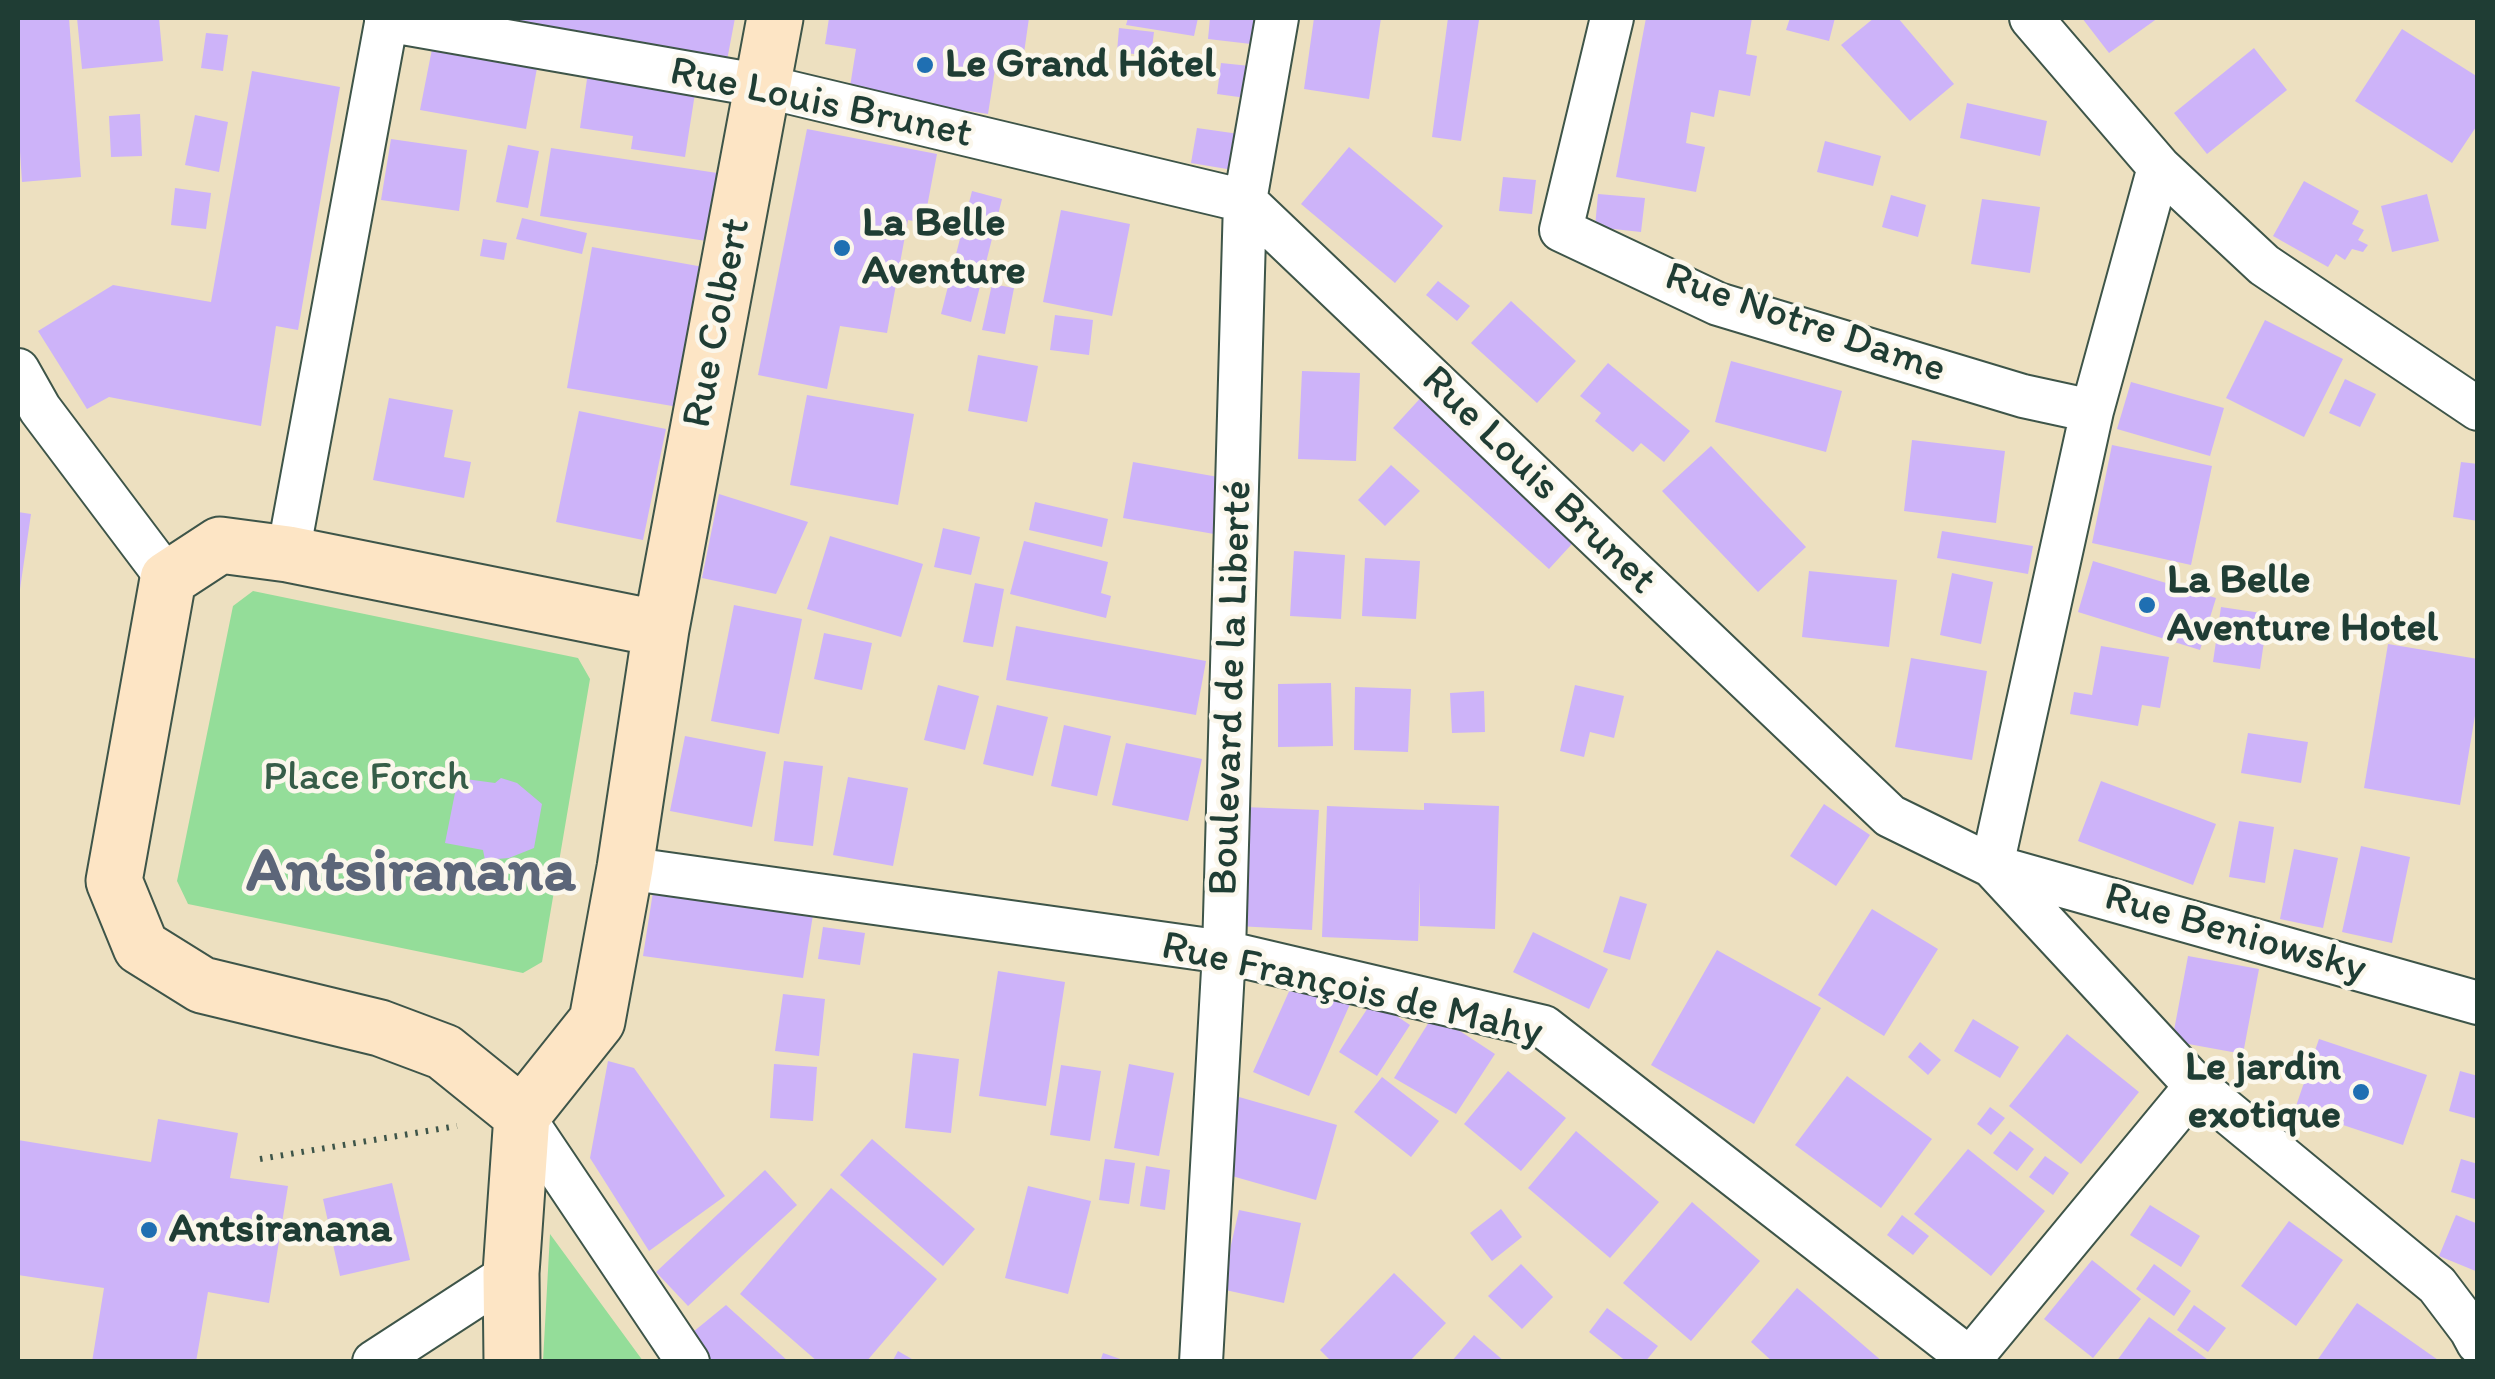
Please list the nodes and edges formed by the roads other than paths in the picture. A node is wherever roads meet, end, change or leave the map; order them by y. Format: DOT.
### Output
graph roads {
  1 [pos="775,18"];
  2 [pos="1277,18"];
  3 [pos="1612,18"];
  4 [pos="2031,18"];
  5 [pos="386,19"];
  6 [pos="762,86"];
  7 [pos="2158,167"];
  8 [pos="1245,201"];
  9 [pos="18,370"];
  10 [pos="2478,409"];
  11 [pos="2092,412"];
  12 [pos="29,416"];
  13 [pos="288,554"];
  14 [pos="168,579"];
  15 [pos="661,629"];
  16 [pos="1992,866"];
  17 [pos="625,868"];
  18 [pos="1224,952"];
  19 [pos="2478,1003"];
  20 [pos="2196,1086"];
  21 [pos="522,1115"];
  22 [pos="510,1273"];
  23 [pos="2478,1344"];
  24 [pos="1972,1360"];
  25 [pos="374,1362"];
  26 [pos="512,1362"];
  27 [pos="688,1362"];
  28 [pos="1201,1362"];
  1 -- 6 [label="main road, Rue Colbert"];
  2 -- 8 [label="street, Boulevard de la Liberté"];
  3 -- 11 [label="street, Rue Notre Dame"];
  4 -- 7 [label="street"];
  5 -- 6 [label="street, Rue Louis Brunet"];
  5 -- 13 [label="street"];
  6 -- 8 [label="street, Rue Louis Brunet"];
  6 -- 15 [label="main road, Rue Colbert"];
  7 -- 10 [label="street"];
  7 -- 11 [label="street"];
  8 -- 16 [label="street, Rue Louis Brunet"];
  8 -- 18 [label="street, Boulevard de la Liberté"];
  9 -- 12 [label="street"];
  11 -- 16 [label="street"];
  12 -- 14 [label="street"];
  13 -- 14 [label="main road"];
  13 -- 15 [label="main road"];
  14 -- 21 [label="main road"];
  15 -- 17 [label="main road, Rue Colbert"];
  16 -- 19 [label="street, Rue Beniowsky"];
  16 -- 20 [label="street, Rue Louis Brunet"];
  17 -- 18 [label="street, Rue François de Mahy"];
  17 -- 21 [label="main road, Rue Colbert"];
  18 -- 24 [label="street, Rue François de Mahy"];
  18 -- 28 [label="street, Boulevard de la Liberté"];
  20 -- 23 [label="street, Rue Louis Brunet"];
  20 -- 24 [label="street"];
  21 -- 22 [label="main road"];
  21 -- 27 [label="street"];
  22 -- 25 [label="street"];
  22 -- 26 [label="main road"];
}
